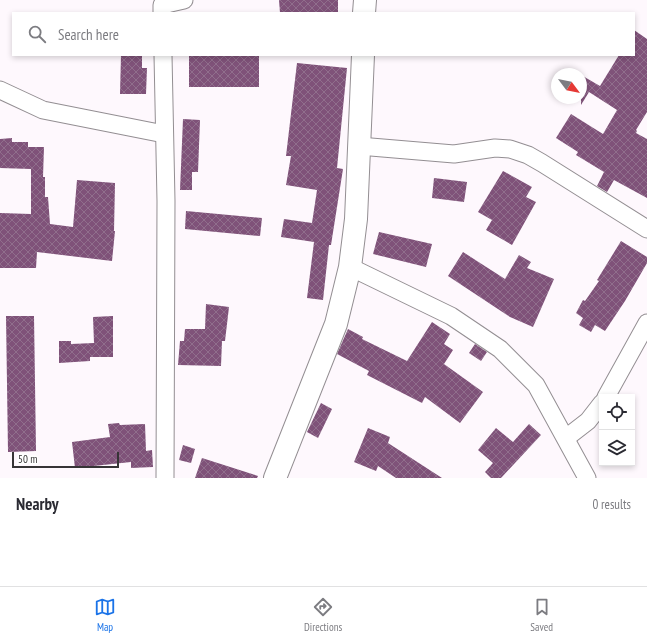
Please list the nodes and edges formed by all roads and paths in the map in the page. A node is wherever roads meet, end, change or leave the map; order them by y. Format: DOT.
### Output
graph roads {
  1 [pos="184,0"];
  2 [pos="365,0"];
  3 [pos="162,6"];
  4 [pos="364,12"];
  5 [pos="163,56"];
  6 [pos="363,56"];
  7 [pos="0,90"];
  8 [pos="164,134"];
  9 [pos="359,146"];
  10 [pos="647,229"];
  11 [pos="350,266"];
  12 [pos="647,323"];
  13 [pos="608,394"];
  14 [pos="599,407"];
  15 [pos="566,438"];
  16 [pos="165,478"];
  17 [pos="275,478"];
  18 [pos="587,478"];
  1 -- 3 [label="street"];
  2 -- 4 [label="street"];
  5 -- 8 [label="street"];
  6 -- 9 [label="street"];
  7 -- 8 [label="street"];
  8 -- 16 [label="street"];
  9 -- 10 [label="street"];
  9 -- 11 [label="street"];
  11 -- 15 [label="street"];
  11 -- 17 [label="street"];
  12 -- 13 [label="street"];
  14 -- 15 [label="street"];
  15 -- 18 [label="street"];
}
